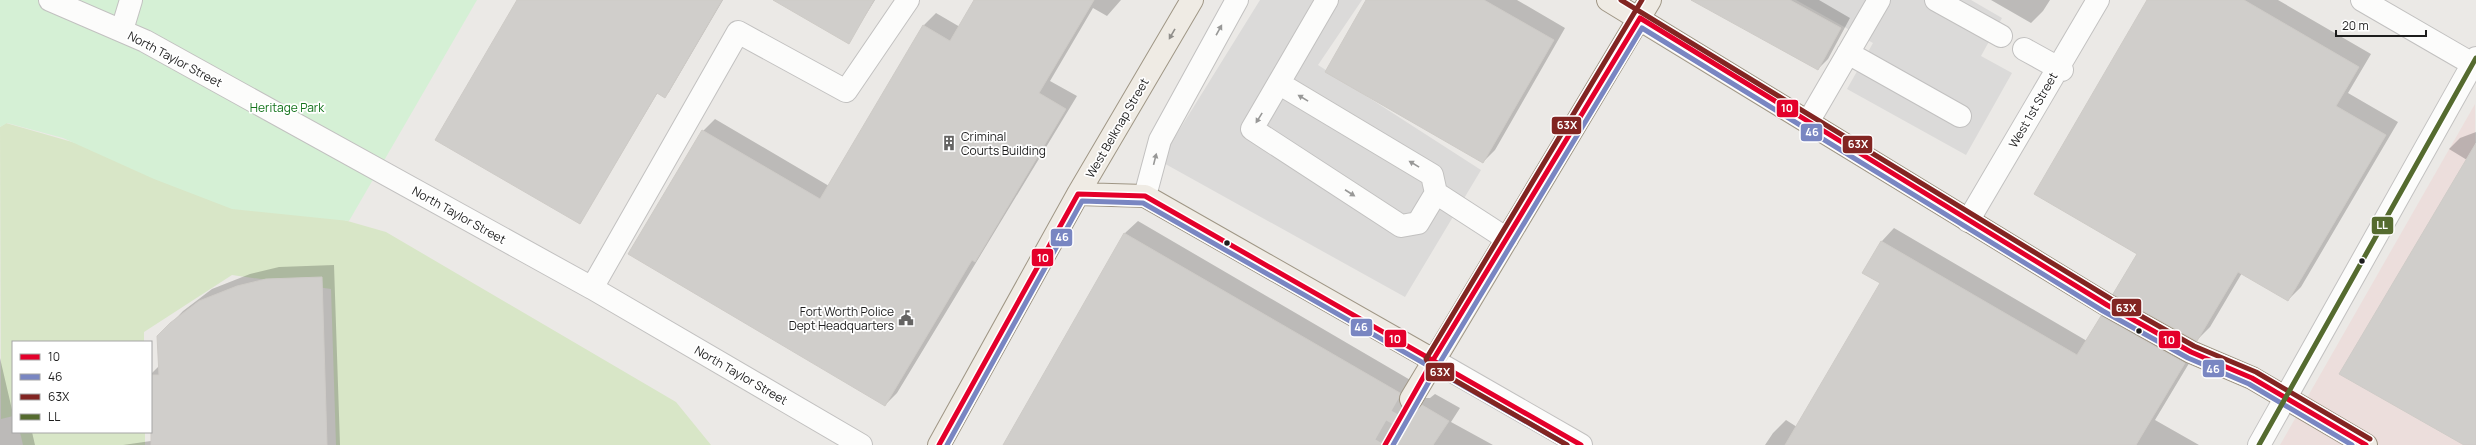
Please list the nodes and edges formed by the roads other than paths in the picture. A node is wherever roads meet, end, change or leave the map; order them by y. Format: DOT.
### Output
graph roads {
  1 [pos="50,0"];
  2 [pos="131,0"];
  3 [pos="908,0"];
  4 [pos="1192,0"];
  5 [pos="1237,0"];
  6 [pos="1327,0"];
  7 [pos="1608,0"];
  8 [pos="1936,0"];
  9 [pos="2098,0"];
  10 [pos="2362,0"];
  11 [pos="1876,1"];
  12 [pos="1645,9"];
  13 [pos="122,30"];
  14 [pos="2001,36"];
  15 [pos="2024,49"];
  16 [pos="1848,53"];
  17 [pos="2475,63"];
  18 [pos="2060,69"];
  19 [pos="1280,84"];
  20 [pos="1960,116"];
  21 [pos="1808,122"];
  22 [pos="1436,193"];
  23 [pos="1078,194"];
  24 [pos="1145,196"];
  25 [pos="1968,221"];
  26 [pos="1507,239"];
  27 [pos="592,288"];
  28 [pos="1433,360"];
  29 [pos="2285,398"];
  30 [pos="1411,399"];
  31 [pos="861,445"];
  32 [pos="939,445"];
  33 [pos="1581,445"];
  34 [pos="2259,445"];
  35 [pos="2366,445"];
  1 -- 13 [label="street, North Taylor Street"];
  2 -- 13 [label="street"];
  3 -- 27 [label="street"];
  4 -- 23 [label="main road, West Belknap Street, one-way"];
  24 -- 5 [label="street, one-way"];
  6 -- 19 [label="street"];
  7 -- 12 [label="main road"];
  8 -- 14 [label="street"];
  9 -- 18 [label="street, West 1st Street"];
  10 -- 17 [label="street"];
  11 -- 16 [label="street"];
  12 -- 21 [label="main road"];
  12 -- 26 [label="main road"];
  13 -- 27 [label="street, North Taylor Street"];
  15 -- 18 [label="street"];
  16 -- 20 [label="street"];
  16 -- 21 [label="street"];
  17 -- 29 [label="street"];
  18 -- 25 [label="street, West 1st Street"];
  22 -- 19 [label="street, one-way"];
  19 -- 22 [label="street, one-way"];
  21 -- 25 [label="main road"];
  22 -- 26 [label="street"];
  23 -- 24 [label="main road"];
  23 -- 32 [label="main road, West Belknap Street"];
  24 -- 28 [label="main road"];
  25 -- 29 [label="main road"];
  26 -- 28 [label="main road"];
  27 -- 31 [label="street, North Taylor Street"];
  28 -- 30 [label="main road"];
  28 -- 33 [label="street"];
  29 -- 34 [label="street"];
  29 -- 35 [label="main road"];
}
